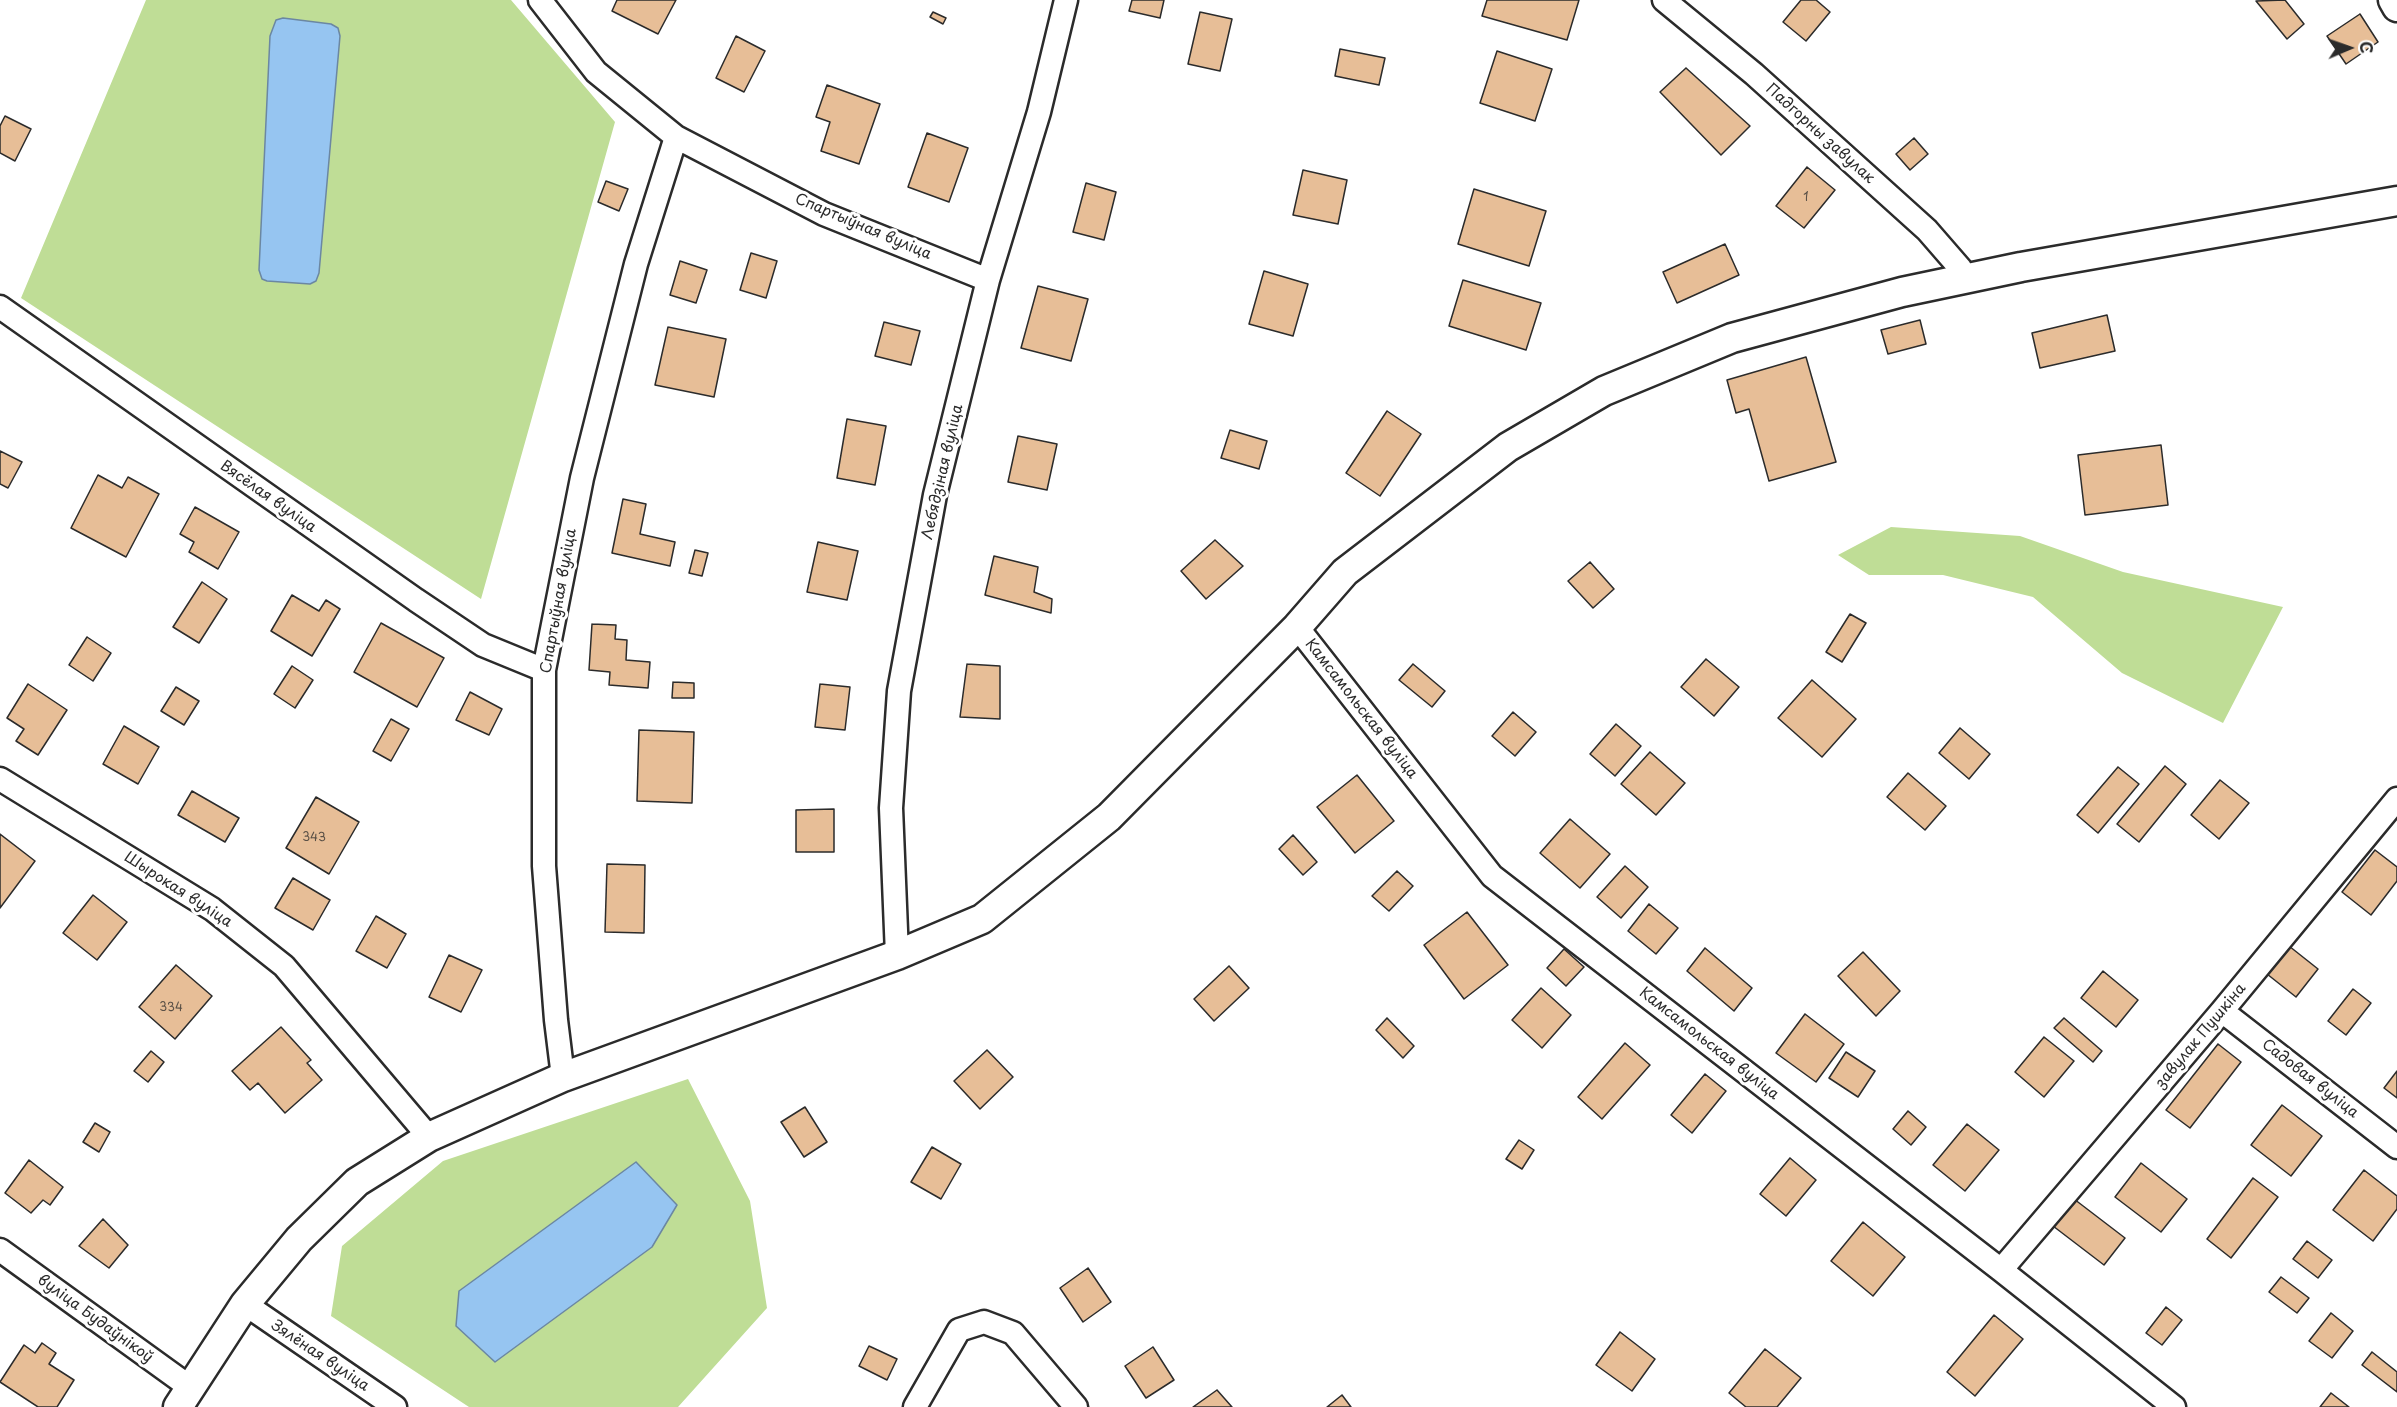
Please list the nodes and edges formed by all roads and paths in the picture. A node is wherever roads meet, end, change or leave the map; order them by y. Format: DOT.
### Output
graph roads {
  1 [pos="540,0"];
  2 [pos="1066,0"];
  3 [pos="1664,0"];
  4 [pos="2393,0"];
  5 [pos="2397,7"];
  6 [pos="676,137"];
  7 [pos="2397,201"];
  8 [pos="1965,278"];
  9 [pos="988,280"];
  10 [pos="0,308"];
  11 [pos="1297,627"];
  12 [pos="544,670"];
  13 [pos="0,779"];
  14 [pos="2397,799"];
  15 [pos="897,955"];
  16 [pos="2222,1011"];
  17 [pos="563,1077"];
  18 [pos="429,1137"];
  19 [pos="2397,1147"];
  20 [pos="0,1250"];
  21 [pos="2001,1270"];
  22 [pos="245,1304"];
  23 [pos="184,1397"];
  24 [pos="394,1407"];
  25 [pos="915,1407"];
  26 [pos="1076,1407"];
  27 [pos="2174,1407"];
  1 -- 6 [label="street, Спартыўная вуліца"];
  2 -- 9 [label="street, Лебядзіная вуліца"];
  3 -- 8 [label="street, Падгорны завулак"];
  4 -- 5 [label="street"];
  6 -- 9 [label="street, Спартыўная вуліца"];
  6 -- 12 [label="street, Спартыўная вуліца"];
  7 -- 8 [label="street"];
  8 -- 11 [label="street"];
  9 -- 15 [label="street, Лебядзіная вуліца"];
  10 -- 12 [label="street, Вясёлая вуліца"];
  11 -- 15 [label="street"];
  11 -- 21 [label="street, Камсамольская вуліца"];
  12 -- 17 [label="street, Спартыўная вуліца"];
  13 -- 18 [label="street, Шырокая вуліца"];
  14 -- 16 [label="street, завулак Пушкіна"];
  15 -- 17 [label="street"];
  16 -- 19 [label="street, Садовая вуліца"];
  16 -- 21 [label="street, завулак Пушкіна"];
  17 -- 18 [label="street"];
  18 -- 22 [label="street"];
  20 -- 23 [label="street, вуліца Будаўнікоў"];
  21 -- 27 [label="street, Камсамольская вуліца"];
  22 -- 23 [label="street"];
  22 -- 24 [label="street, Зялёная вуліца"];
  25 -- 26 [label="street"];
}
